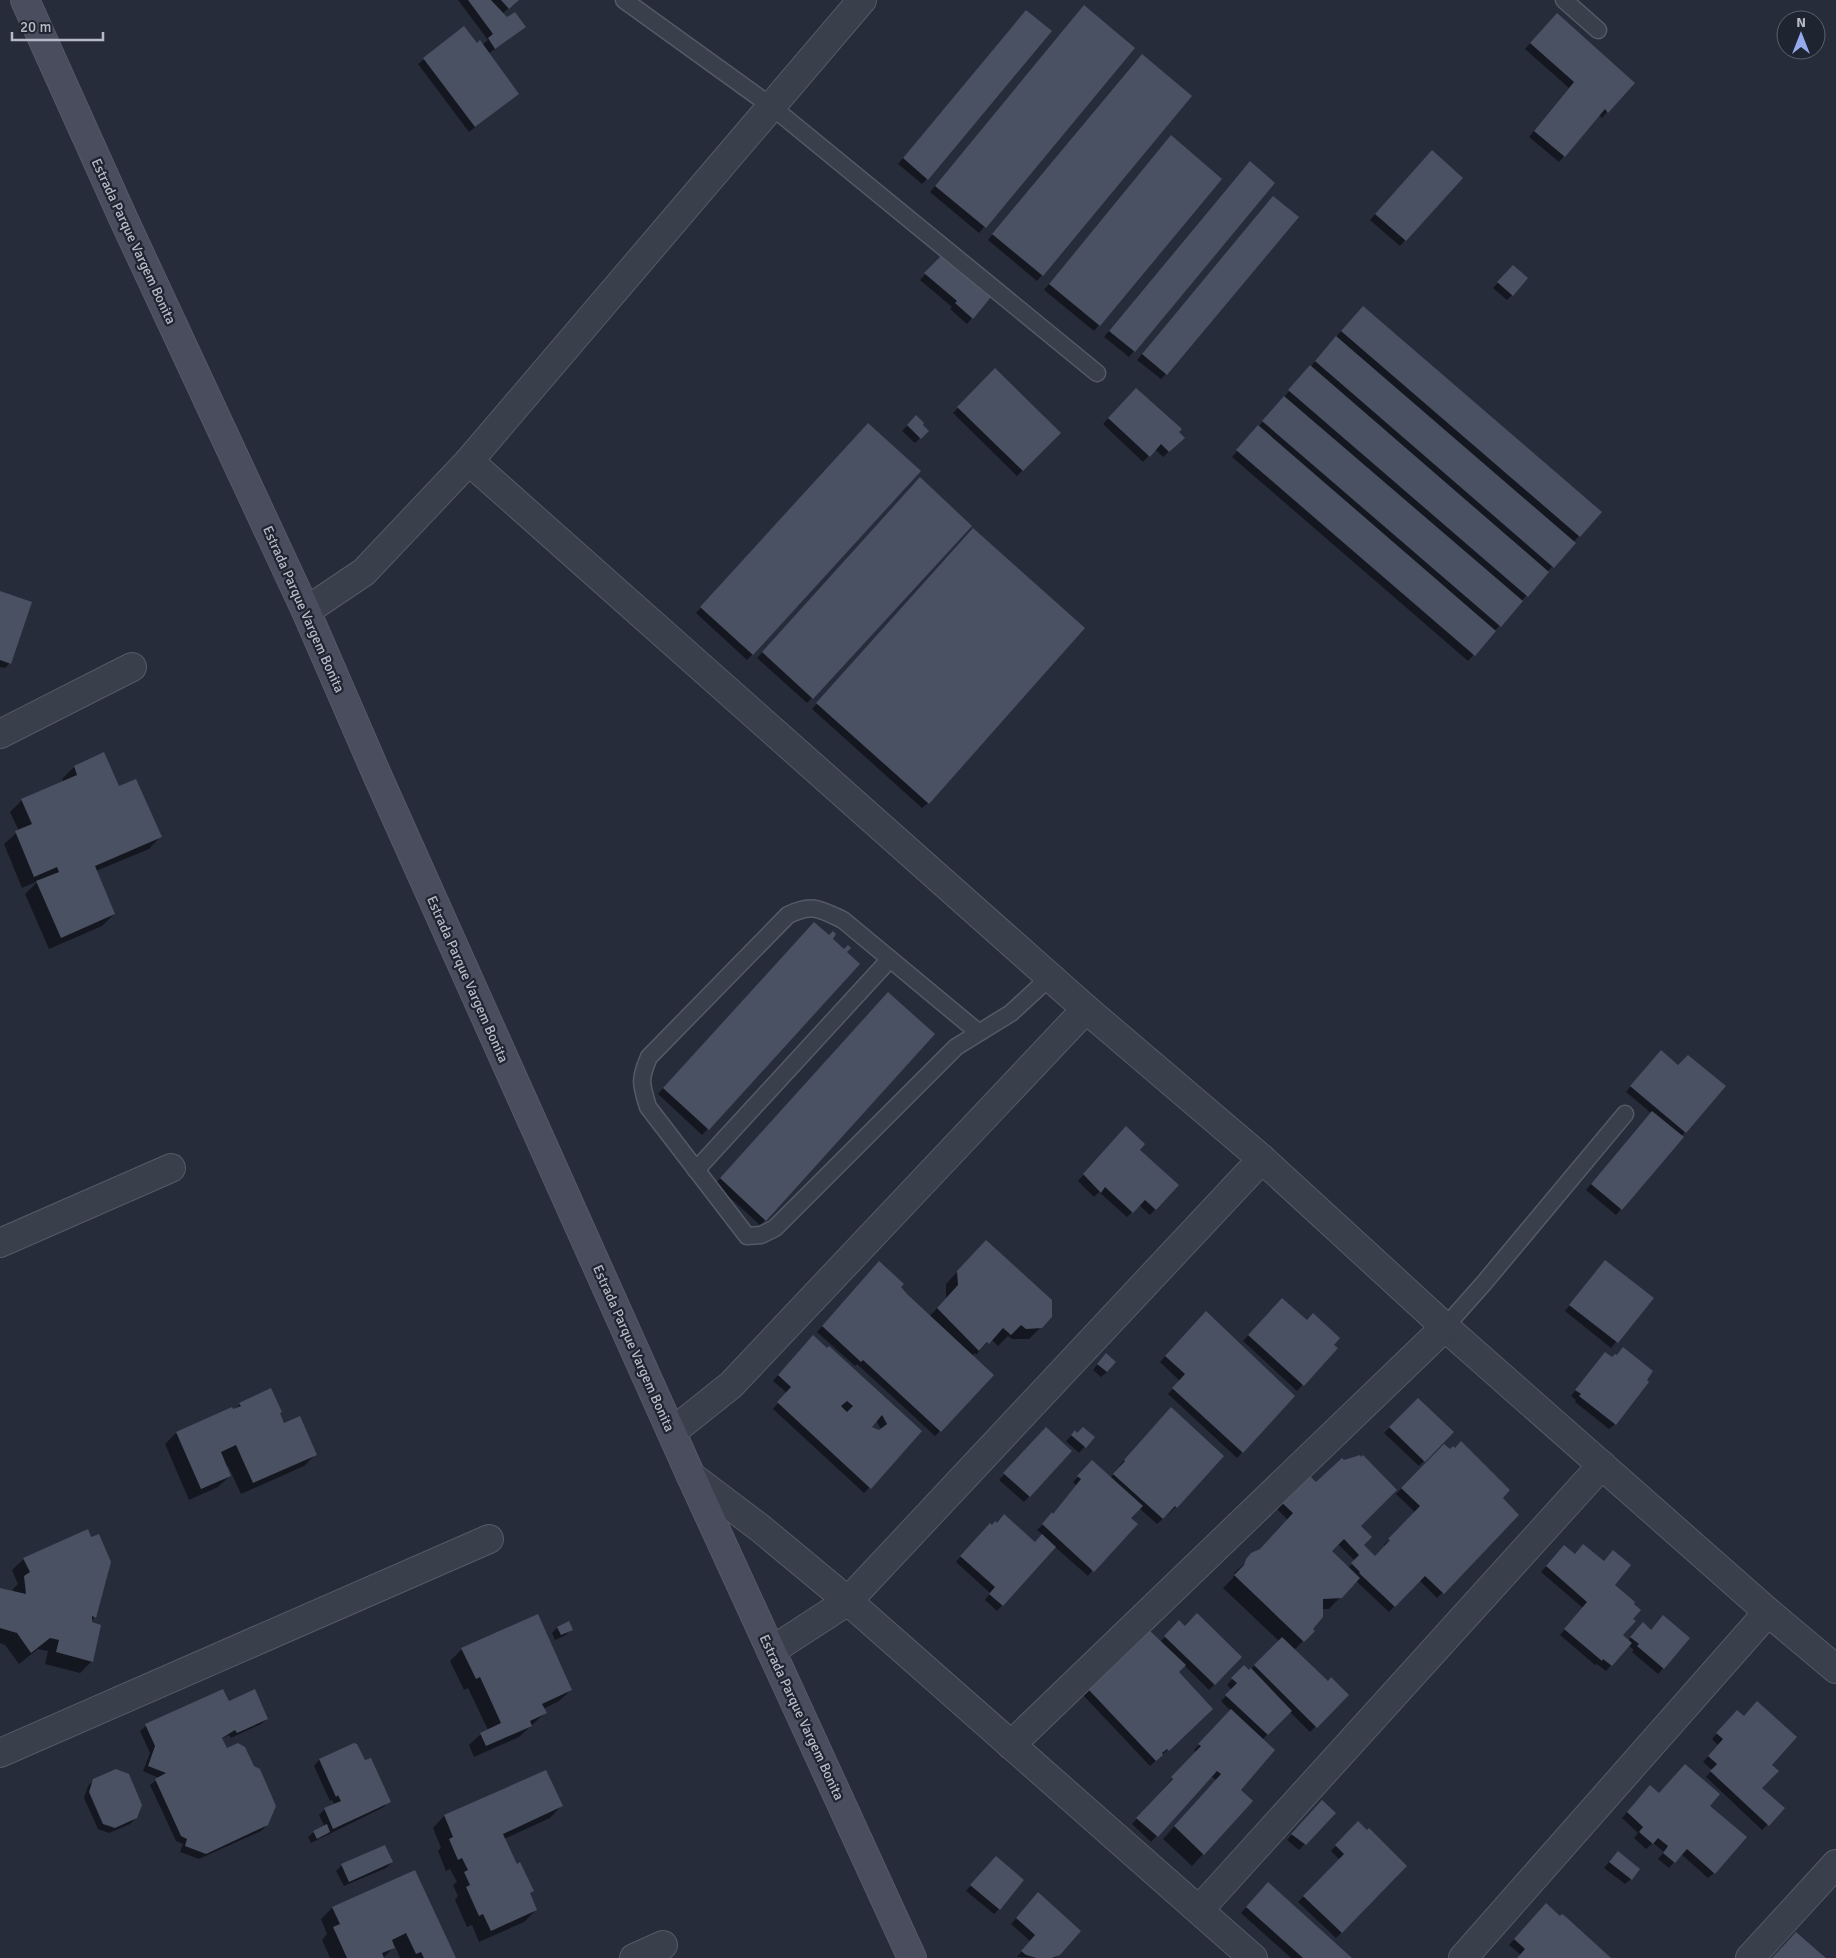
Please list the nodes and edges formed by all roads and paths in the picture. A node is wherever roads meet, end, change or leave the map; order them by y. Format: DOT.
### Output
graph roads {
  1 [pos="25,0"];
  2 [pos="624,0"];
  3 [pos="862,0"];
  4 [pos="1564,0"];
  5 [pos="1598,30"];
  6 [pos="771,106"];
  7 [pos="1097,373"];
  8 [pos="469,461"];
  9 [pos="306,611"];
  10 [pos="132,667"];
  11 [pos="0,734"];
  12 [pos="890,959"];
  13 [pos="1050,977"];
  14 [pos="1086,1008"];
  15 [pos="978,1032"];
  16 [pos="1625,1114"];
  17 [pos="1262,1159"];
  18 [pos="171,1168"];
  19 [pos="696,1170"];
  20 [pos="0,1243"];
  21 [pos="1445,1327"];
  22 [pos="672,1432"];
  23 [pos="1602,1465"];
  24 [pos="691,1476"];
  25 [pos="489,1539"];
  26 [pos="848,1601"];
  27 [pos="1768,1612"];
  28 [pos="771,1651"];
  29 [pos="1834,1661"];
  30 [pos="1011,1745"];
  31 [pos="0,1753"];
  32 [pos="1836,1864"];
  33 [pos="1199,1910"];
  34 [pos="663,1945"];
  35 [pos="634,1958"];
  36 [pos="912,1958"];
  37 [pos="1253,1958"];
  38 [pos="1463,1958"];
  39 [pos="1750,1958"];
  1 -- 9 [label="main road, Estrada Parque Vargem Bonita"];
  2 -- 6 [label="lane"];
  3 -- 6 [label="street"];
  4 -- 5 [label="lane"];
  6 -- 7 [label="lane"];
  6 -- 8 [label="street"];
  8 -- 9 [label="street"];
  8 -- 13 [label="street"];
  9 -- 22 [label="main road, Estrada Parque Vargem Bonita"];
  10 -- 11 [label="street"];
  12 -- 15 [label="lane"];
  12 -- 19 [label="lane"];
  12 -- 19 [label="lane"];
  13 -- 14 [label="street"];
  13 -- 15 [label="lane"];
  14 -- 17 [label="street"];
  14 -- 22 [label="street"];
  15 -- 19 [label="lane"];
  16 -- 21 [label="lane"];
  17 -- 21 [label="street"];
  17 -- 26 [label="street"];
  18 -- 20 [label="street"];
  21 -- 23 [label="street"];
  21 -- 30 [label="street"];
  22 -- 24 [label="main road, Estrada Parque Vargem Bonita"];
  23 -- 27 [label="street"];
  23 -- 33 [label="street"];
  24 -- 26 [label="street"];
  24 -- 28 [label="main road, Estrada Parque Vargem Bonita"];
  25 -- 31 [label="street"];
  26 -- 28 [label="street"];
  26 -- 30 [label="street"];
  27 -- 29 [label="street"];
  27 -- 38 [label="street"];
  28 -- 36 [label="main road, Estrada Parque Vargem Bonita"];
  30 -- 33 [label="street"];
  32 -- 39 [label="street"];
  33 -- 37 [label="street"];
  34 -- 35 [label="street"];
}
